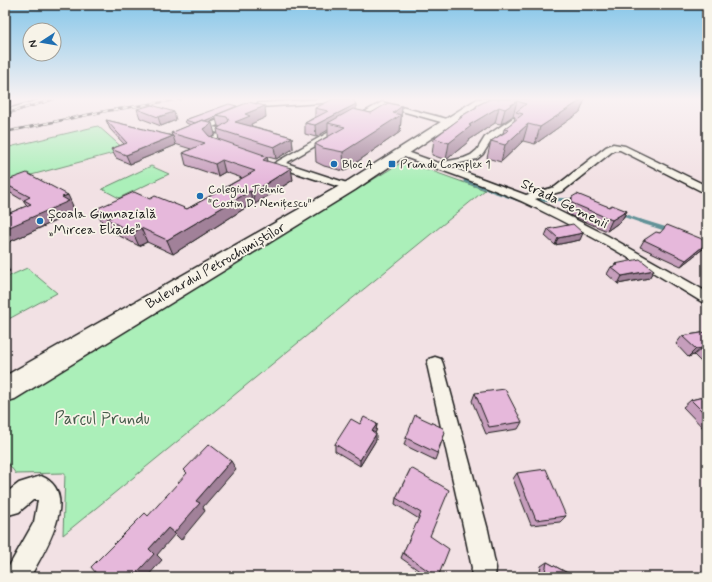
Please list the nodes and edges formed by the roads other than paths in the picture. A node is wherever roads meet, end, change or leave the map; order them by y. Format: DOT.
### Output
graph roads {
  1 [pos="207,126"];
  2 [pos="337,126"];
  3 [pos="442,126"];
  4 [pos="507,126"];
  5 [pos="230,149"];
  6 [pos="402,153"];
  7 [pos="436,165"];
  8 [pos="349,187"];
  9 [pos="707,190"];
  10 [pos="525,199"];
  11 [pos="707,298"];
  12 [pos="435,364"];
  13 [pos="5,390"];
  14 [pos="5,506"];
  15 [pos="17,577"];
  16 [pos="483,577"];
  1 -- 5 [label="street"];
  2 -- 8 [label="street"];
  3 -- 6 [label="main road, Bulevardul Petrochimiștilor"];
  4 -- 7 [label="street"];
  6 -- 7 [label="street, Strada Gemenii"];
  6 -- 8 [label="main road, Bulevardul Petrochimiștilor"];
  7 -- 10 [label="street, Strada Gemenii"];
  8 -- 13 [label="main road, Bulevardul Petrochimiștilor"];
  9 -- 10 [label="street"];
  10 -- 11 [label="street, Strada Gemenii"];
  12 -- 16 [label="street"];
  14 -- 15 [label="street"];
}
